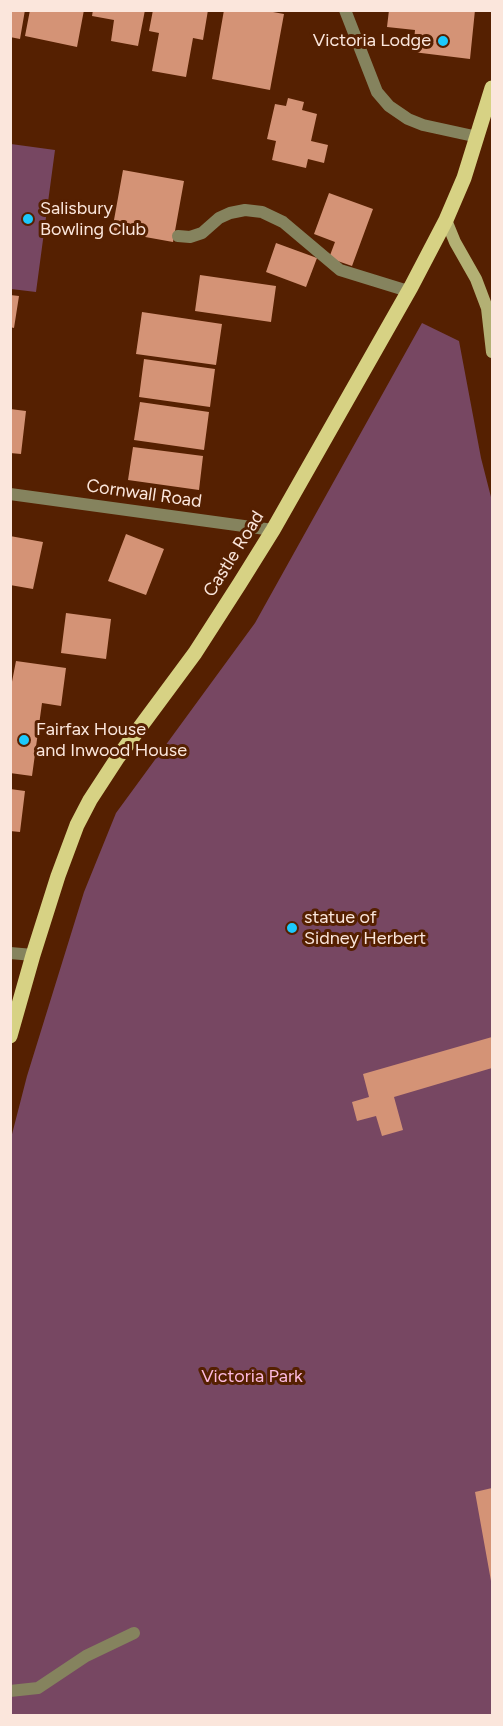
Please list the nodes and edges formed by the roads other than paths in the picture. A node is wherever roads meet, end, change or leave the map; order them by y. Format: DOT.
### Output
graph roads {
  1 [pos="343,12"];
  2 [pos="492,88"];
  3 [pos="478,137"];
  4 [pos="446,219"];
  5 [pos="178,236"];
  6 [pos="408,291"];
  7 [pos="492,351"];
  8 [pos="10,494"];
  9 [pos="273,530"];
  10 [pos="10,953"];
  11 [pos="33,955"];
  12 [pos="10,1036"];
  13 [pos="134,1633"];
  14 [pos="10,1691"];
  1 -- 3 [label="street"];
  2 -- 3 [label="main road, Castle Road"];
  3 -- 4 [label="main road, Castle Road"];
  4 -- 6 [label="main road, Castle Road"];
  4 -- 7 [label="street"];
  5 -- 6 [label="street"];
  6 -- 9 [label="main road, Castle Road"];
  8 -- 9 [label="street, Cornwall Road"];
  9 -- 11 [label="main road, Castle Road"];
  10 -- 11 [label="street"];
  11 -- 12 [label="main road, Castle Road"];
  13 -- 14 [label="street"];
}
